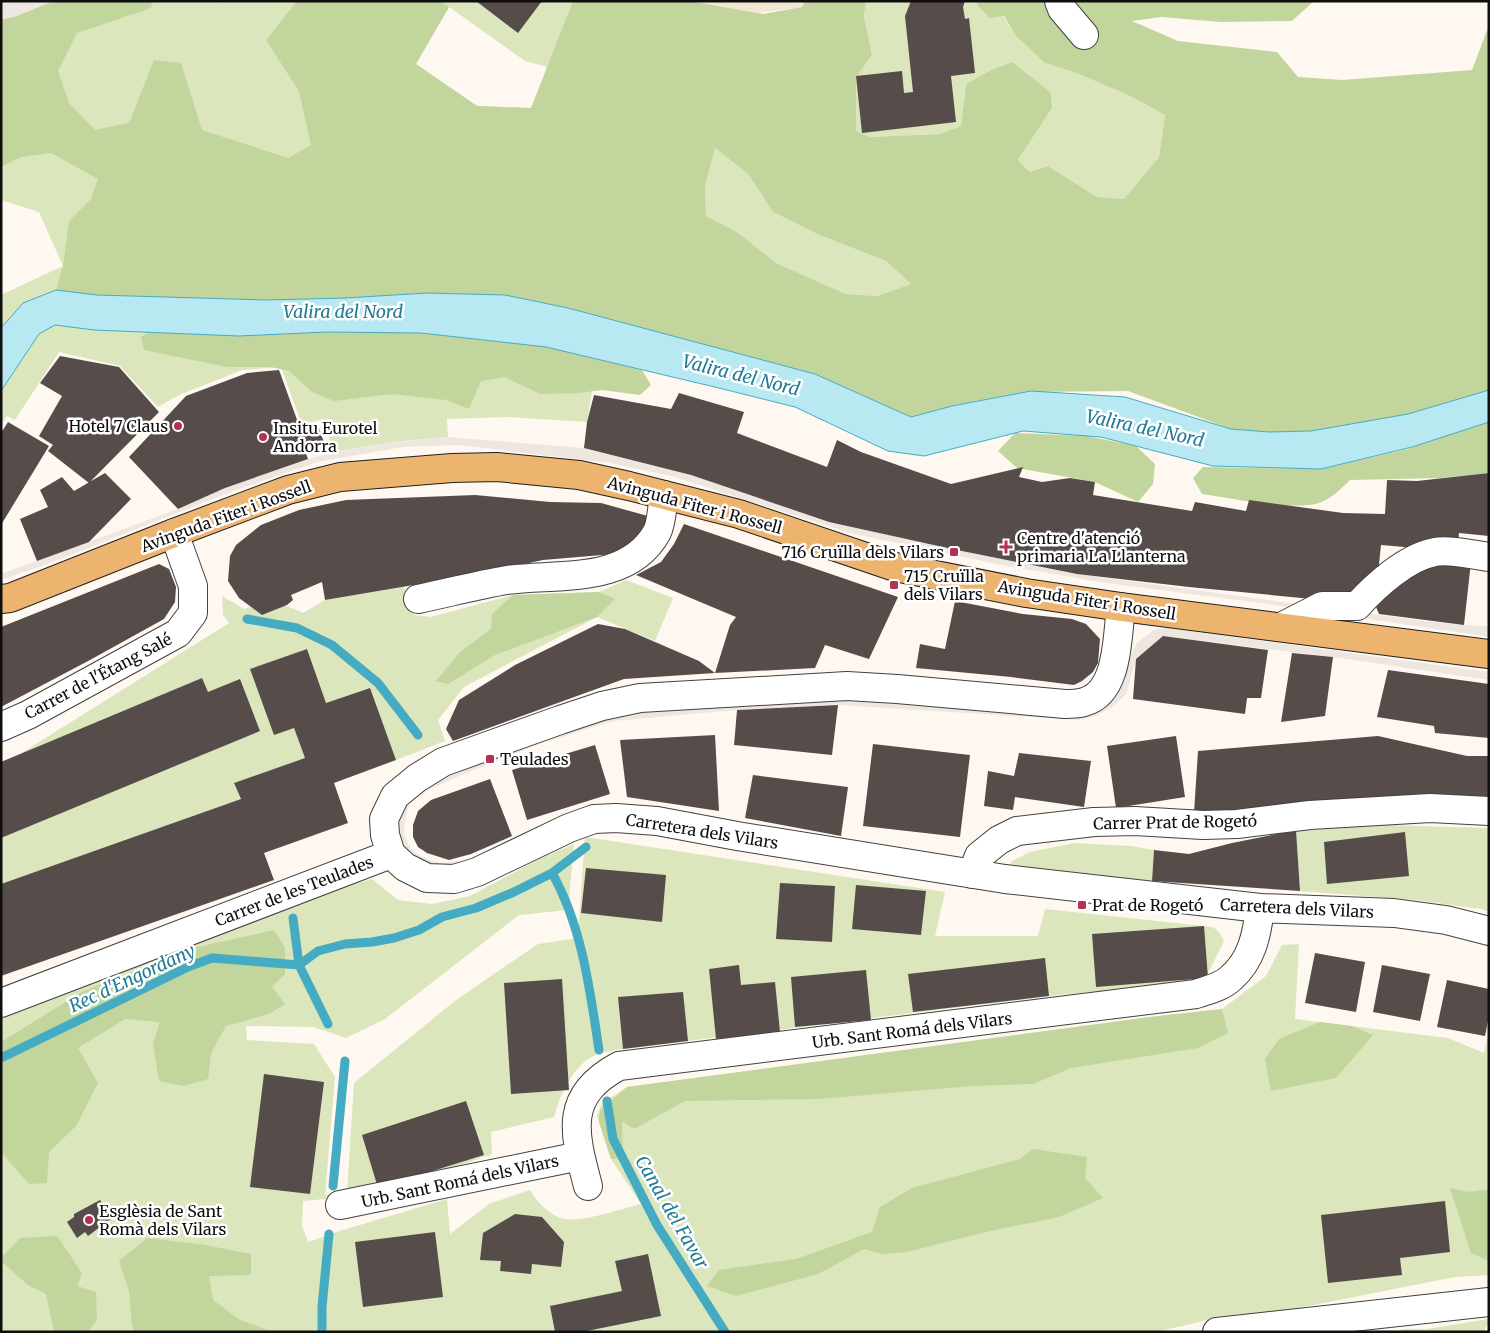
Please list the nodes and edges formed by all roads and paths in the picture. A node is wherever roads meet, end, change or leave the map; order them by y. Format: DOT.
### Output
graph roads {
  1 [pos="1059,1"];
  2 [pos="1084,35"];
  3 [pos="664,495"];
  4 [pos="174,533"];
  5 [pos="1489,556"];
  6 [pos="4,599"];
  7 [pos="418,599"];
  8 [pos="1121,607"];
  9 [pos="1281,628"];
  10 [pos="1489,654"];
  11 [pos="1,727"];
  12 [pos="1489,811"];
  13 [pos="391,854"];
  14 [pos="972,874"];
  15 [pos="1260,908"];
  16 [pos="1489,931"];
  17 [pos="1,1004"];
  18 [pos="580,1156"];
  19 [pos="588,1186"];
  20 [pos="340,1206"];
  21 [pos="1489,1302"];
  22 [pos="1217,1332"];
  1 -- 2 [label="street"];
  3 -- 4 [label="main road, Avinguda Fiter i Rossell"];
  3 -- 7 [label="street"];
  3 -- 8 [label="main road, Avinguda Fiter i Rossell"];
  4 -- 6 [label="main road, Avinguda Fiter i Rossell"];
  4 -- 11 [label="street, Carrer de l'Étang Salé"];
  5 -- 9 [label="street"];
  8 -- 9 [label="main road, Avinguda Fiter i Rossell"];
  8 -- 13 [label="street"];
  9 -- 10 [label="main road, Avinguda Fiter i Rossell"];
  12 -- 14 [label="street, Carrer Prat de Rogetó"];
  13 -- 14 [label="street, Carretera dels Vilars"];
  13 -- 17 [label="street, Carrer de les Teulades"];
  14 -- 15 [label="street, Carretera dels Vilars"];
  15 -- 16 [label="street, Carretera dels Vilars"];
  15 -- 18 [label="street, Urb. Sant Romá dels Vilars"];
  18 -- 19 [label="street, Urb. Sant Romá dels Vilars"];
  18 -- 20 [label="street, Urb. Sant Romá dels Vilars"];
  21 -- 22 [label="street"];
}
